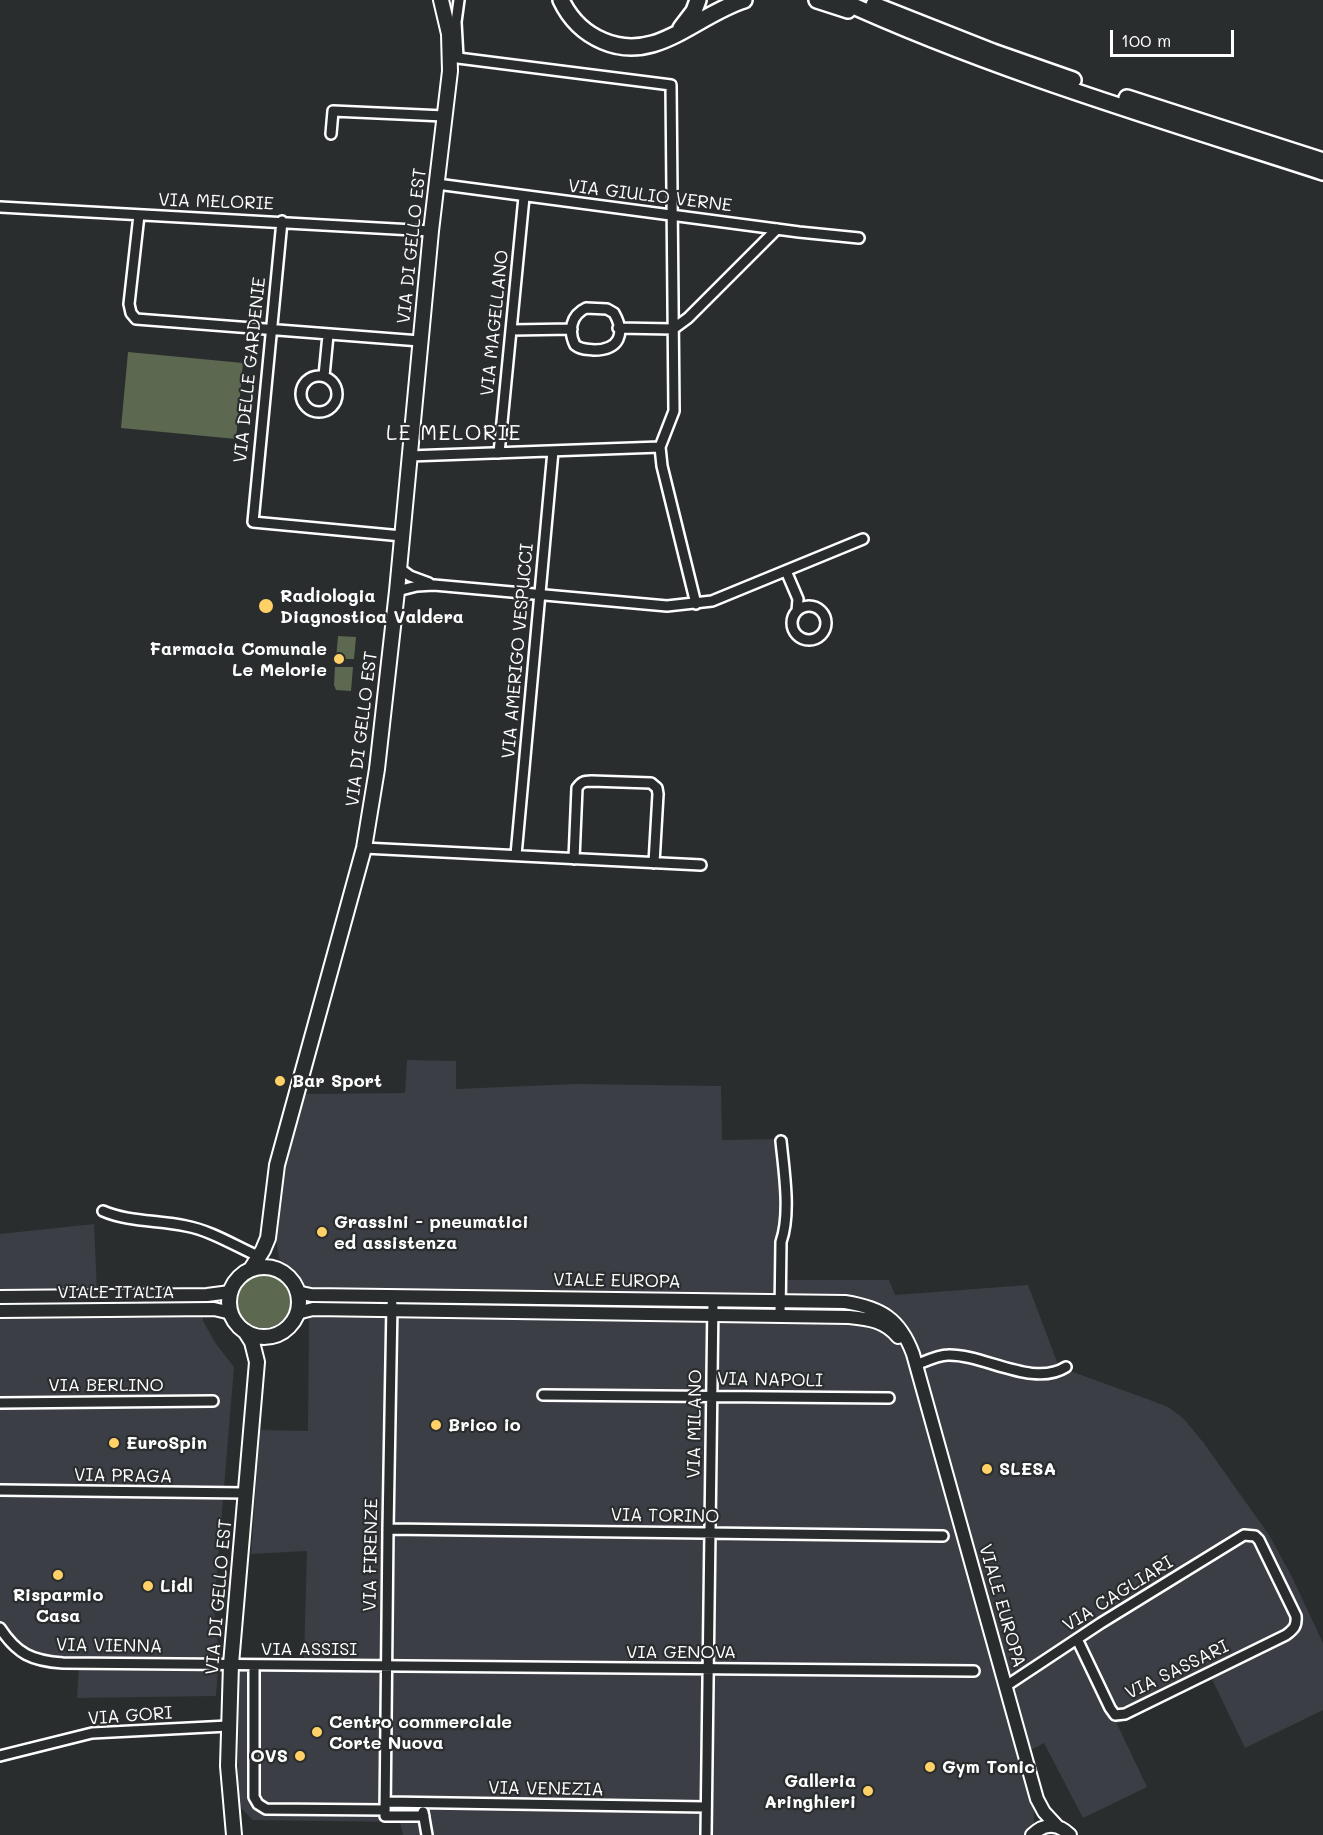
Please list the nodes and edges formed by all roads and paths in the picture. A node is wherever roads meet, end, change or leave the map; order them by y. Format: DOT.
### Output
graph roads {
  1 [pos="441,0"];
  2 [pos="459,0"];
  3 [pos="561,0"];
  4 [pos="698,0"];
  5 [pos="744,0"];
  6 [pos="817,0"];
  7 [pos="840,0"];
  8 [pos="863,0"];
  9 [pos="872,15"];
  10 [pos="676,35"];
  11 [pos="444,116"];
  12 [pos="331,134"];
  13 [pos="1323,161"];
  14 [pos="1323,172"];
  15 [pos="437,184"];
  16 [pos="524,196"];
  17 [pos="0,207"];
  18 [pos="139,215"];
  19 [pos="672,216"];
  20 [pos="282,221"];
  21 [pos="777,229"];
  22 [pos="431,231"];
  23 [pos="859,238"];
  24 [pos="618,328"];
  25 [pos="271,329"];
  26 [pos="572,329"];
  27 [pos="673,329"];
  28 [pos="511,330"];
  29 [pos="328,335"];
  30 [pos="420,341"];
  31 [pos="324,376"];
  32 [pos="660,447"];
  33 [pos="553,451"];
  34 [pos="499,453"];
  35 [pos="409,456"];
  36 [pos="402,536"];
  37 [pos="863,539"];
  38 [pos="399,568"];
  39 [pos="786,571"];
  40 [pos="434,585"];
  41 [pos="396,591"];
  42 [pos="540,594"];
  43 [pos="798,599"];
  44 [pos="696,604"];
  45 [pos="808,606"];
  46 [pos="797,611"];
  47 [pos="364,848"];
  48 [pos="516,855"];
  49 [pos="574,859"];
  50 [pos="654,863"];
  51 [pos="701,865"];
  52 [pos="781,1141"];
  53 [pos="103,1211"];
  54 [pos="271,1262"];
  55 [pos="251,1269"];
  56 [pos="230,1292"];
  57 [pos="297,1292"];
  58 [pos="392,1296"];
  59 [pos="0,1297"];
  60 [pos="713,1301"];
  61 [pos="780,1301"];
  62 [pos="0,1311"];
  63 [pos="393,1311"];
  64 [pos="231,1313"];
  65 [pos="297,1313"];
  66 [pos="713,1315"];
  67 [pos="780,1316"];
  68 [pos="245,1331"];
  69 [pos="277,1334"];
  70 [pos="915,1359"];
  71 [pos="257,1362"];
  72 [pos="1066,1367"];
  73 [pos="543,1395"];
  74 [pos="712,1396"];
  75 [pos="889,1398"];
  76 [pos="213,1401"];
  77 [pos="0,1403"];
  78 [pos="0,1490"];
  79 [pos="246,1493"];
  80 [pos="388,1529"];
  81 [pos="709,1533"];
  82 [pos="942,1536"];
  83 [pos="0,1628"];
  84 [pos="1295,1629"];
  85 [pos="1077,1639"];
  86 [pos="231,1665"];
  87 [pos="254,1665"];
  88 [pos="387,1666"];
  89 [pos="708,1669"];
  90 [pos="974,1671"];
  91 [pos="1006,1686"];
  92 [pos="228,1726"];
  93 [pos="0,1756"];
  94 [pos="1038,1799"];
  95 [pos="423,1803"];
  96 [pos="706,1807"];
  97 [pos="386,1809"];
  98 [pos="424,1816"];
  99 [pos="1057,1826"];
  100 [pos="1033,1834"];
  101 [pos="234,1835"];
  102 [pos="427,1835"];
  103 [pos="706,1835"];
  104 [pos="1070,1835"];
  1 -- 11 [label="main road, VIA DI GELLO EST"];
  2 -- 19 [label="street"];
  3 -- 10 [label="highway"];
  4 -- 10 [label="highway"];
  5 -- 10 [label="highway"];
  6 -- 9 [label="highway"];
  7 -- 9 [label="highway"];
  8 -- 13 [label="highway"];
  9 -- 14 [label="highway"];
  11 -- 12 [label="street"];
  11 -- 15 [label="main road, VIA DI GELLO EST"];
  15 -- 16 [label="street, VIA GIULIO VERNE"];
  15 -- 22 [label="main road, VIA DI GELLO EST"];
  16 -- 19 [label="street, VIA GIULIO VERNE"];
  16 -- 28 [label="street, VIA MAGELLANO"];
  17 -- 18 [label="street, VIA MELORIE"];
  18 -- 20 [label="street, VIA MELORIE"];
  18 -- 25 [label="street"];
  19 -- 21 [label="street, VIA GIULIO VERNE"];
  19 -- 27 [label="street"];
  20 -- 22 [label="street, VIA MELORIE"];
  20 -- 25 [label="street, VIA DELLE GARDENIE"];
  21 -- 23 [label="street, VIA GIULIO VERNE"];
  21 -- 27 [label="street"];
  22 -- 30 [label="main road, VIA DI GELLO EST"];
  24 -- 26 [label="street"];
  24 -- 26 [label="street"];
  24 -- 27 [label="street"];
  25 -- 29 [label="street"];
  25 -- 36 [label="street, VIA DELLE GARDENIE"];
  26 -- 28 [label="street"];
  27 -- 32 [label="street"];
  28 -- 34 [label="street, VIA MAGELLANO"];
  29 -- 30 [label="street"];
  29 -- 31 [label="street"];
  30 -- 35 [label="main road, VIA DI GELLO EST"];
  31 -- 31 [label="street"];
  32 -- 33 [label="street"];
  32 -- 44 [label="street"];
  33 -- 34 [label="street"];
  33 -- 42 [label="street, VIA AMERIGO VESPUCCI"];
  34 -- 35 [label="street"];
  35 -- 36 [label="main road, VIA DI GELLO EST"];
  36 -- 38 [label="main road, VIA DI GELLO EST"];
  37 -- 39 [label="street"];
  38 -- 40 [label="street"];
  38 -- 41 [label="main road, VIA DI GELLO EST"];
  39 -- 43 [label="street"];
  39 -- 44 [label="street"];
  40 -- 41 [label="street"];
  40 -- 42 [label="street"];
  41 -- 47 [label="main road, VIA DI GELLO EST"];
  42 -- 44 [label="street"];
  42 -- 48 [label="street, VIA AMERIGO VESPUCCI"];
  43 -- 45 [label="street"];
  43 -- 46 [label="street"];
  45 -- 46 [label="street"];
  45 -- 46 [label="street"];
  47 -- 48 [label="street"];
  47 -- 54 [label="main road, VIA DI GELLO EST"];
  48 -- 49 [label="street"];
  49 -- 50 [label="street"];
  49 -- 50 [label="street"];
  50 -- 51 [label="street"];
  52 -- 61 [label="street"];
  53 -- 54 [label="street"];
  54 -- 55 [label="main road"];
  54 -- 55 [label="main road"];
  54 -- 57 [label="main road"];
  55 -- 56 [label="main road"];
  56 -- 59 [label="street, VIALE ITALIA"];
  56 -- 64 [label="main road"];
  57 -- 58 [label="street, VIALE EUROPA"];
  57 -- 65 [label="main road"];
  58 -- 60 [label="street, VIALE EUROPA"];
  58 -- 63 [label="street, VIA FIRENZE"];
  60 -- 61 [label="street, VIALE EUROPA"];
  60 -- 66 [label="street, VIA MILANO"];
  61 -- 67 [label="street"];
  61 -- 70 [label="street, VIALE EUROPA"];
  62 -- 64 [label="street, VIALE ITALIA"];
  63 -- 65 [label="street, VIALE EUROPA"];
  63 -- 66 [label="street, VIALE EUROPA"];
  63 -- 80 [label="street, VIA FIRENZE"];
  64 -- 68 [label="main road"];
  65 -- 69 [label="main road"];
  66 -- 67 [label="street, VIALE EUROPA"];
  66 -- 74 [label="street, VIA MILANO"];
  67 -- 70 [label="street, VIALE EUROPA"];
  68 -- 69 [label="main road"];
  68 -- 71 [label="main road, VIA DI GELLO EST"];
  69 -- 71 [label="main road, VIA DI GELLO EST"];
  70 -- 72 [label="street"];
  70 -- 91 [label="street, VIALE EUROPA"];
  71 -- 79 [label="main road, VIA DI GELLO EST"];
  73 -- 74 [label="street, VIA NAPOLI"];
  74 -- 75 [label="street, VIA NAPOLI"];
  74 -- 81 [label="street, VIA MILANO"];
  76 -- 77 [label="street, VIA BERLINO"];
  78 -- 79 [label="street, VIA PRAGA"];
  79 -- 86 [label="main road, VIA DI GELLO EST"];
  80 -- 81 [label="street, VIA TORINO"];
  80 -- 88 [label="street, VIA FIRENZE"];
  81 -- 82 [label="street, VIA TORINO"];
  81 -- 89 [label="street, VIA MILANO"];
  83 -- 86 [label="street, VIA VIENNA"];
  84 -- 85 [label="street, VIA SASSARI"];
  84 -- 85 [label="street, VIA CAGLIARI"];
  85 -- 91 [label="street, VIA CAGLIARI"];
  86 -- 87 [label="street, VIA ASSISI"];
  86 -- 92 [label="main road, VIA DI GELLO EST"];
  87 -- 88 [label="street, VIA ASSISI"];
  87 -- 97 [label="street, VIA VENEZIA"];
  88 -- 89 [label="street, VIA GENOVA"];
  88 -- 97 [label="street, VIA FIRENZE"];
  89 -- 90 [label="street, VIA GENOVA"];
  89 -- 96 [label="street, VIA MILANO"];
  91 -- 94 [label="street, VIALE EUROPA"];
  92 -- 93 [label="street, VIA GORI"];
  92 -- 101 [label="main road, VIA DI GELLO EST"];
  94 -- 99 [label="street, VIALE EUROPA"];
  94 -- 100 [label="street, VIALE EUROPA"];
  95 -- 96 [label="street, VIA VENEZIA"];
  95 -- 97 [label="street, VIA VENEZIA"];
  95 -- 98 [label="street"];
  96 -- 103 [label="street, VIA MILANO"];
  97 -- 98 [label="street, VIA VENEZIA"];
  98 -- 102 [label="street"];
  99 -- 100 [label="street, VIALE EUROPA"];
  99 -- 104 [label="street, VIALE EUROPA"];
}
